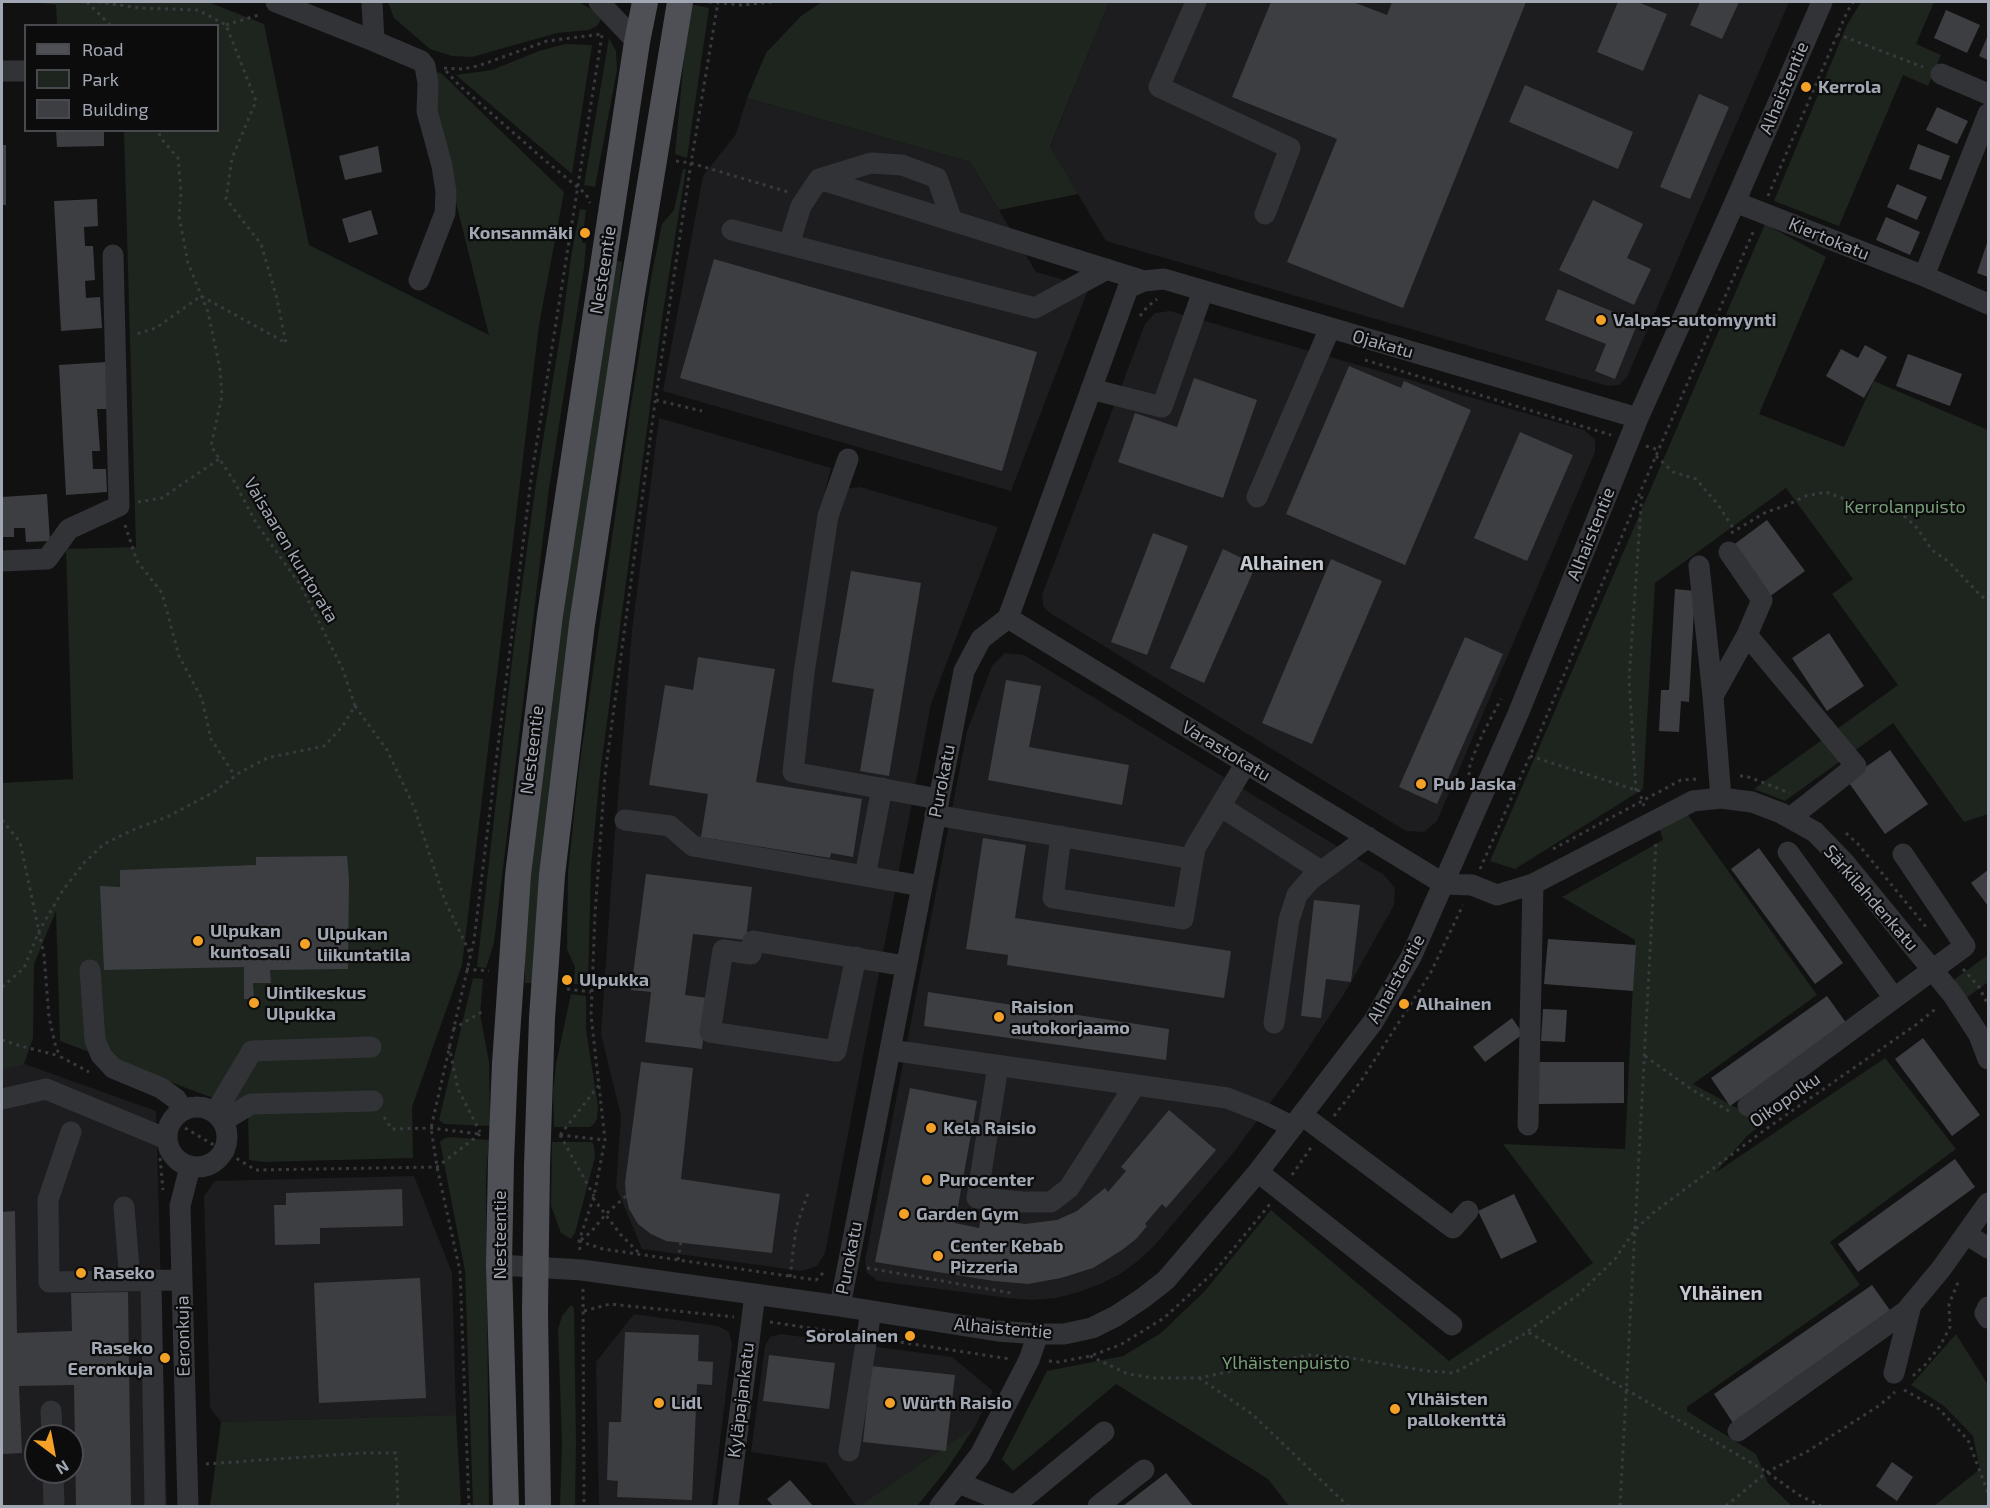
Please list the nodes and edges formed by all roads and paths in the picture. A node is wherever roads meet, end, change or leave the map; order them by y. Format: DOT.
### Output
graph roads {
  1 [pos="87,2"];
  2 [pos="98,2"];
  3 [pos="372,2"];
  4 [pos="598,2"];
  5 [pos="645,2"];
  6 [pos="680,2"];
  7 [pos="709,2"];
  8 [pos="718,2"];
  9 [pos="772,2"];
  10 [pos="1196,2"];
  11 [pos="1822,2"];
  12 [pos="281,4"];
  13 [pos="109,24"];
  14 [pos="603,24"];
  15 [pos="226,25"];
  16 [pos="602,34"];
  17 [pos="1837,34"];
  18 [pos="374,41"];
  19 [pos="637,42"];
  20 [pos="2,71"];
  21 [pos="24,71"];
  22 [pos="1941,74"];
  23 [pos="1989,94"];
  24 [pos="1989,114"];
  25 [pos="158,132"];
  26 [pos="676,161"];
  27 [pos="691,163"];
  28 [pos="819,179"];
  29 [pos="578,188"];
  30 [pos="1735,202"];
  31 [pos="590,203"];
  32 [pos="1265,214"];
  33 [pos="952,221"];
  34 [pos="732,230"];
  35 [pos="789,244"];
  36 [pos="113,255"];
  37 [pos="1107,269"];
  38 [pos="1924,276"];
  39 [pos="418,279"];
  40 [pos="1136,285"];
  41 [pos="1203,291"];
  42 [pos="201,296"];
  43 [pos="1159,298"];
  44 [pos="1989,304"];
  45 [pos="1137,323"];
  46 [pos="1330,328"];
  47 [pos="115,340"];
  48 [pos="1091,389"];
  49 [pos="656,400"];
  50 [pos="702,411"];
  51 [pos="1638,418"];
  52 [pos="1656,456"];
  53 [pos="219,459"];
  54 [pos="848,459"];
  55 [pos="1642,488"];
  56 [pos="1257,497"];
  57 [pos="119,506"];
  58 [pos="1735,531"];
  59 [pos="1729,552"];
  60 [pos="2,561"];
  61 [pos="1699,566"];
  62 [pos="1989,600"];
  63 [pos="1008,618"];
  64 [pos="1747,635"];
  65 [pos="1713,696"];
  66 [pos="1502,698"];
  67 [pos="355,706"];
  68 [pos="1530,756"];
  69 [pos="1246,763"];
  70 [pos="236,776"];
  71 [pos="1719,777"];
  72 [pos="1468,781"];
  73 [pos="882,788"];
  74 [pos="1636,791"];
  75 [pos="1797,796"];
  76 [pos="1721,798"];
  77 [pos="1642,800"];
  78 [pos="1220,806"];
  79 [pos="937,807"];
  80 [pos="1790,818"];
  81 [pos="2,820"];
  82 [pos="626,820"];
  83 [pos="1650,822"];
  84 [pos="1841,829"];
  85 [pos="1061,836"];
  86 [pos="1368,837"];
  87 [pos="1548,852"];
  88 [pos="1788,852"];
  89 [pos="1903,854"];
  90 [pos="1193,859"];
  91 [pos="1481,867"];
  92 [pos="1321,871"];
  93 [pos="1490,871"];
  94 [pos="866,876"];
  95 [pos="1444,884"];
  96 [pos="1533,884"];
  97 [pos="921,886"];
  98 [pos="1928,929"];
  99 [pos="39,931"];
  100 [pos="470,954"];
  101 [pos="856,957"];
  102 [pos="1957,962"];
  103 [pos="906,966"];
  104 [pos="466,969"];
  105 [pos="1932,969"];
  106 [pos="90,970"];
  107 [pos="489,971"];
  108 [pos="2,987"];
  109 [pos="567,989"];
  110 [pos="591,992"];
  111 [pos="1953,995"];
  112 [pos="1894,998"];
  113 [pos="1989,1005"];
  114 [pos="485,1010"];
  115 [pos="1275,1023"];
  116 [pos="452,1030"];
  117 [pos="2,1040"];
  118 [pos="449,1045"];
  119 [pos="371,1047"];
  120 [pos="890,1050"];
  121 [pos="1644,1055"];
  122 [pos="62,1057"];
  123 [pos="1988,1058"];
  124 [pos="998,1066"];
  125 [pos="90,1073"];
  126 [pos="598,1084"];
  127 [pos="1135,1085"];
  128 [pos="2,1099"];
  129 [pos="373,1101"];
  130 [pos="1748,1106"];
  131 [pos="219,1117"];
  132 [pos="1298,1121"];
  133 [pos="174,1123"];
  134 [pos="1528,1125"];
  135 [pos="431,1128"];
  136 [pos="71,1132"];
  137 [pos="480,1134"];
  138 [pos="560,1135"];
  139 [pos="605,1140"];
  140 [pos="224,1152"];
  141 [pos="190,1167"];
  142 [pos="437,1167"];
  143 [pos="1258,1172"];
  144 [pos="808,1193"];
  145 [pos="626,1196"];
  146 [pos="593,1197"];
  147 [pos="1989,1203"];
  148 [pos="124,1207"];
  149 [pos="1468,1211"];
  150 [pos="605,1215"];
  151 [pos="1635,1230"];
  152 [pos="1966,1234"];
  153 [pos="579,1241"];
  154 [pos="681,1242"];
  155 [pos="1989,1248"];
  156 [pos="640,1255"];
  157 [pos="678,1260"];
  158 [pos="499,1265"];
  159 [pos="848,1265"];
  160 [pos="536,1267"];
  161 [pos="582,1270"];
  162 [pos="790,1276"];
  163 [pos="1960,1277"];
  164 [pos="182,1280"];
  165 [pos="130,1281"];
  166 [pos="151,1281"];
  167 [pos="1011,1293"];
  168 [pos="755,1294"];
  169 [pos="840,1306"];
  170 [pos="1989,1307"];
  171 [pos="1908,1308"];
  172 [pos="871,1311"];
  173 [pos="1989,1318"];
  174 [pos="1452,1325"];
  175 [pos="1527,1332"];
  176 [pos="1038,1334"];
  177 [pos="1090,1356"];
  178 [pos="1199,1378"];
  179 [pos="1900,1381"];
  180 [pos="1626,1389"];
  181 [pos="51,1411"];
  182 [pos="52,1424"];
  183 [pos="1738,1431"];
  184 [pos="1104,1432"];
  185 [pos="849,1451"];
  186 [pos="201,1465"];
  187 [pos="1144,1470"];
  188 [pos="1767,1472"];
  189 [pos="959,1483"];
  190 [pos="53,1484"];
  191 [pos="1989,1493"];
  192 [pos="54,1506"];
  193 [pos="155,1506"];
  194 [pos="188,1506"];
  195 [pos="398,1506"];
  196 [pos="469,1506"];
  197 [pos="506,1506"];
  198 [pos="538,1506"];
  199 [pos="584,1506"];
  200 [pos="728,1506"];
  201 [pos="940,1506"];
  202 [pos="1015,1506"];
  203 [pos="1098,1506"];
  204 [pos="1348,1506"];
  205 [pos="1620,1506"];
  206 [pos="1726,1506"];
  207 [pos="1821,1506"];
  1 -- 13 [label="path"];
  2 -- 15 [label="path"];
  3 -- 18 [label="street"];
  4 -- 19 [label="street"];
  5 -- 19 [label="main road, Nesteentie"];
  6 -- 160 [label="main road, Nesteentie"];
  7 -- 8 [label="path"];
  8 -- 9 [label="path"];
  8 -- 27 [label="path"];
  10 -- 32 [label="street"];
  11 -- 30 [label="street, Alhaistentie"];
  12 -- 15 [label="path"];
  12 -- 18 [label="street"];
  14 -- 16 [label="path"];
  15 -- 42 [label="path"];
  16 -- 29 [label="path"];
  16 -- 29 [label="path"];
  17 -- 22 [label="path"];
  18 -- 39 [label="street"];
  19 -- 158 [label="main road, Nesteentie"];
  20 -- 21 [label="street"];
  22 -- 23 [label="street"];
  24 -- 38 [label="street"];
  25 -- 42 [label="path, Vaisaaren kuntorata"];
  26 -- 27 [label="path"];
  27 -- 49 [label="path"];
  28 -- 33 [label="street, Ojakatu"];
  28 -- 33 [label="street"];
  28 -- 35 [label="street"];
  29 -- 31 [label="path"];
  29 -- 100 [label="path"];
  30 -- 38 [label="street, Kiertokatu"];
  30 -- 51 [label="street, Alhaistentie"];
  33 -- 37 [label="street, Ojakatu"];
  34 -- 35 [label="street"];
  35 -- 37 [label="street"];
  36 -- 47 [label="street"];
  37 -- 40 [label="street, Ojakatu"];
  38 -- 44 [label="street, Kiertokatu"];
  40 -- 41 [label="street, Ojakatu"];
  40 -- 48 [label="street"];
  41 -- 46 [label="street, Ojakatu"];
  41 -- 48 [label="street"];
  42 -- 47 [label="path"];
  42 -- 53 [label="path, Vaisaaren kuntorata"];
  43 -- 45 [label="path"];
  46 -- 51 [label="street, Ojakatu"];
  46 -- 56 [label="street"];
  47 -- 57 [label="street"];
  48 -- 63 [label="street"];
  49 -- 50 [label="path"];
  49 -- 110 [label="path"];
  51 -- 95 [label="street, Alhaistentie"];
  52 -- 58 [label="path"];
  53 -- 57 [label="path"];
  53 -- 67 [label="path, Vaisaaren kuntorata"];
  54 -- 73 [label="street"];
  55 -- 74 [label="path"];
  57 -- 60 [label="street"];
  57 -- 70 [label="path"];
  58 -- 59 [label="path"];
  58 -- 62 [label="path"];
  59 -- 64 [label="street"];
  61 -- 65 [label="street"];
  63 -- 69 [label="street, Varastokatu"];
  63 -- 79 [label="street, Purokatu"];
  64 -- 65 [label="street"];
  64 -- 80 [label="street"];
  65 -- 71 [label="street"];
  66 -- 72 [label="path"];
  67 -- 70 [label="path"];
  67 -- 100 [label="path, Vaisaaren kuntorata"];
  68 -- 74 [label="path"];
  69 -- 78 [label="street"];
  69 -- 86 [label="street, Varastokatu"];
  70 -- 99 [label="path"];
  71 -- 75 [label="path"];
  71 -- 76 [label="street"];
  71 -- 77 [label="path"];
  73 -- 79 [label="street"];
  73 -- 94 [label="street"];
  74 -- 77 [label="path"];
  76 -- 80 [label="street, Särkilahdenkatu"];
  76 -- 83 [label="street, Särkilahdenkatu"];
  77 -- 83 [label="path"];
  77 -- 87 [label="path"];
  78 -- 90 [label="street"];
  78 -- 92 [label="street"];
  79 -- 85 [label="street"];
  79 -- 97 [label="street, Purokatu"];
  80 -- 105 [label="street, Särkilahdenkatu"];
  81 -- 99 [label="path"];
  82 -- 94 [label="street"];
  83 -- 96 [label="street, Särkilahdenkatu"];
  83 -- 121 [label="path"];
  84 -- 98 [label="path"];
  85 -- 90 [label="street"];
  85 -- 90 [label="street"];
  86 -- 92 [label="street"];
  86 -- 95 [label="street, Varastokatu"];
  88 -- 112 [label="street"];
  89 -- 105 [label="street"];
  91 -- 93 [label="path"];
  92 -- 115 [label="street"];
  94 -- 97 [label="street"];
  95 -- 96 [label="street, Särkilahdenkatu"];
  95 -- 132 [label="street, Alhaistentie"];
  96 -- 134 [label="street"];
  97 -- 103 [label="street, Purokatu"];
  99 -- 108 [label="path"];
  99 -- 122 [label="path"];
  100 -- 104 [label="path"];
  101 -- 101 [label="street"];
  101 -- 103 [label="street"];
  102 -- 113 [label="path"];
  103 -- 120 [label="street, Purokatu"];
  104 -- 107 [label="path"];
  104 -- 116 [label="path"];
  105 -- 111 [label="street, Särkilahdenkatu"];
  105 -- 112 [label="street"];
  106 -- 133 [label="street"];
  109 -- 110 [label="path"];
  110 -- 126 [label="path"];
  111 -- 123 [label="street, Särkilahdenkatu"];
  111 -- 151 [label="path, Oikopolku"];
  112 -- 130 [label="street"];
  114 -- 116 [label="path"];
  116 -- 118 [label="path"];
  117 -- 122 [label="path"];
  118 -- 135 [label="path"];
  118 -- 137 [label="path"];
  119 -- 131 [label="street"];
  120 -- 124 [label="street"];
  120 -- 159 [label="street, Purokatu"];
  121 -- 130 [label="path"];
  121 -- 151 [label="path"];
  122 -- 125 [label="path"];
  124 -- 127 [label="street"];
  124 -- 127 [label="street"];
  126 -- 138 [label="path"];
  126 -- 139 [label="path"];
  127 -- 132 [label="street"];
  128 -- 133 [label="street"];
  129 -- 131 [label="street"];
  129 -- 135 [label="path"];
  131 -- 133 [label="street"];
  131 -- 140 [label="street"];
  132 -- 143 [label="street, Alhaistentie"];
  132 -- 149 [label="street"];
  133 -- 140 [label="path"];
  133 -- 141 [label="street"];
  135 -- 137 [label="path"];
  135 -- 142 [label="path"];
  136 -- 165 [label="street"];
  137 -- 142 [label="path"];
  138 -- 139 [label="path"];
  138 -- 146 [label="path"];
  139 -- 146 [label="path"];
  140 -- 141 [label="street"];
  140 -- 142 [label="path"];
  141 -- 164 [label="street, Eeronkuja"];
  142 -- 196 [label="path"];
  143 -- 174 [label="street"];
  143 -- 176 [label="street, Alhaistentie"];
  144 -- 162 [label="path"];
  145 -- 150 [label="path"];
  146 -- 150 [label="path"];
  146 -- 153 [label="path"];
  147 -- 152 [label="street"];
  148 -- 165 [label="street"];
  150 -- 153 [label="path"];
  150 -- 156 [label="path"];
  151 -- 175 [label="path, Oikopolku"];
  151 -- 180 [label="path"];
  152 -- 155 [label="street"];
  152 -- 171 [label="street"];
  153 -- 156 [label="path"];
  153 -- 161 [label="path"];
  154 -- 157 [label="path"];
  156 -- 157 [label="path"];
  157 -- 162 [label="path"];
  158 -- 160 [label="street, Alhaistentie"];
  158 -- 197 [label="main road, Nesteentie"];
  159 -- 162 [label="path"];
  159 -- 167 [label="path"];
  159 -- 169 [label="street, Purokatu"];
  160 -- 161 [label="street, Alhaistentie"];
  160 -- 198 [label="main road, Nesteentie"];
  161 -- 168 [label="street, Alhaistentie"];
  161 -- 199 [label="path"];
  163 -- 179 [label="path"];
  164 -- 166 [label="street"];
  164 -- 194 [label="street, Eeronkuja"];
  165 -- 166 [label="street"];
  166 -- 193 [label="street"];
  168 -- 169 [label="street, Alhaistentie"];
  168 -- 200 [label="street, Kyläpajankatu"];
  169 -- 172 [label="street, Alhaistentie"];
  170 -- 173 [label="street"];
  171 -- 179 [label="street"];
  171 -- 183 [label="street"];
  172 -- 176 [label="street, Alhaistentie"];
  172 -- 185 [label="street"];
  175 -- 178 [label="path, Oikopolku"];
  175 -- 180 [label="path"];
  176 -- 189 [label="street"];
  177 -- 178 [label="path, Oikopolku"];
  178 -- 204 [label="path"];
  179 -- 188 [label="path"];
  179 -- 191 [label="path"];
  180 -- 188 [label="path"];
  180 -- 205 [label="path"];
  181 -- 182 [label="street"];
  184 -- 202 [label="street"];
  186 -- 195 [label="path"];
  187 -- 203 [label="street"];
  188 -- 206 [label="path"];
  188 -- 207 [label="path"];
  189 -- 201 [label="street"];
  189 -- 202 [label="street"];
  190 -- 192 [label="street"];
}
